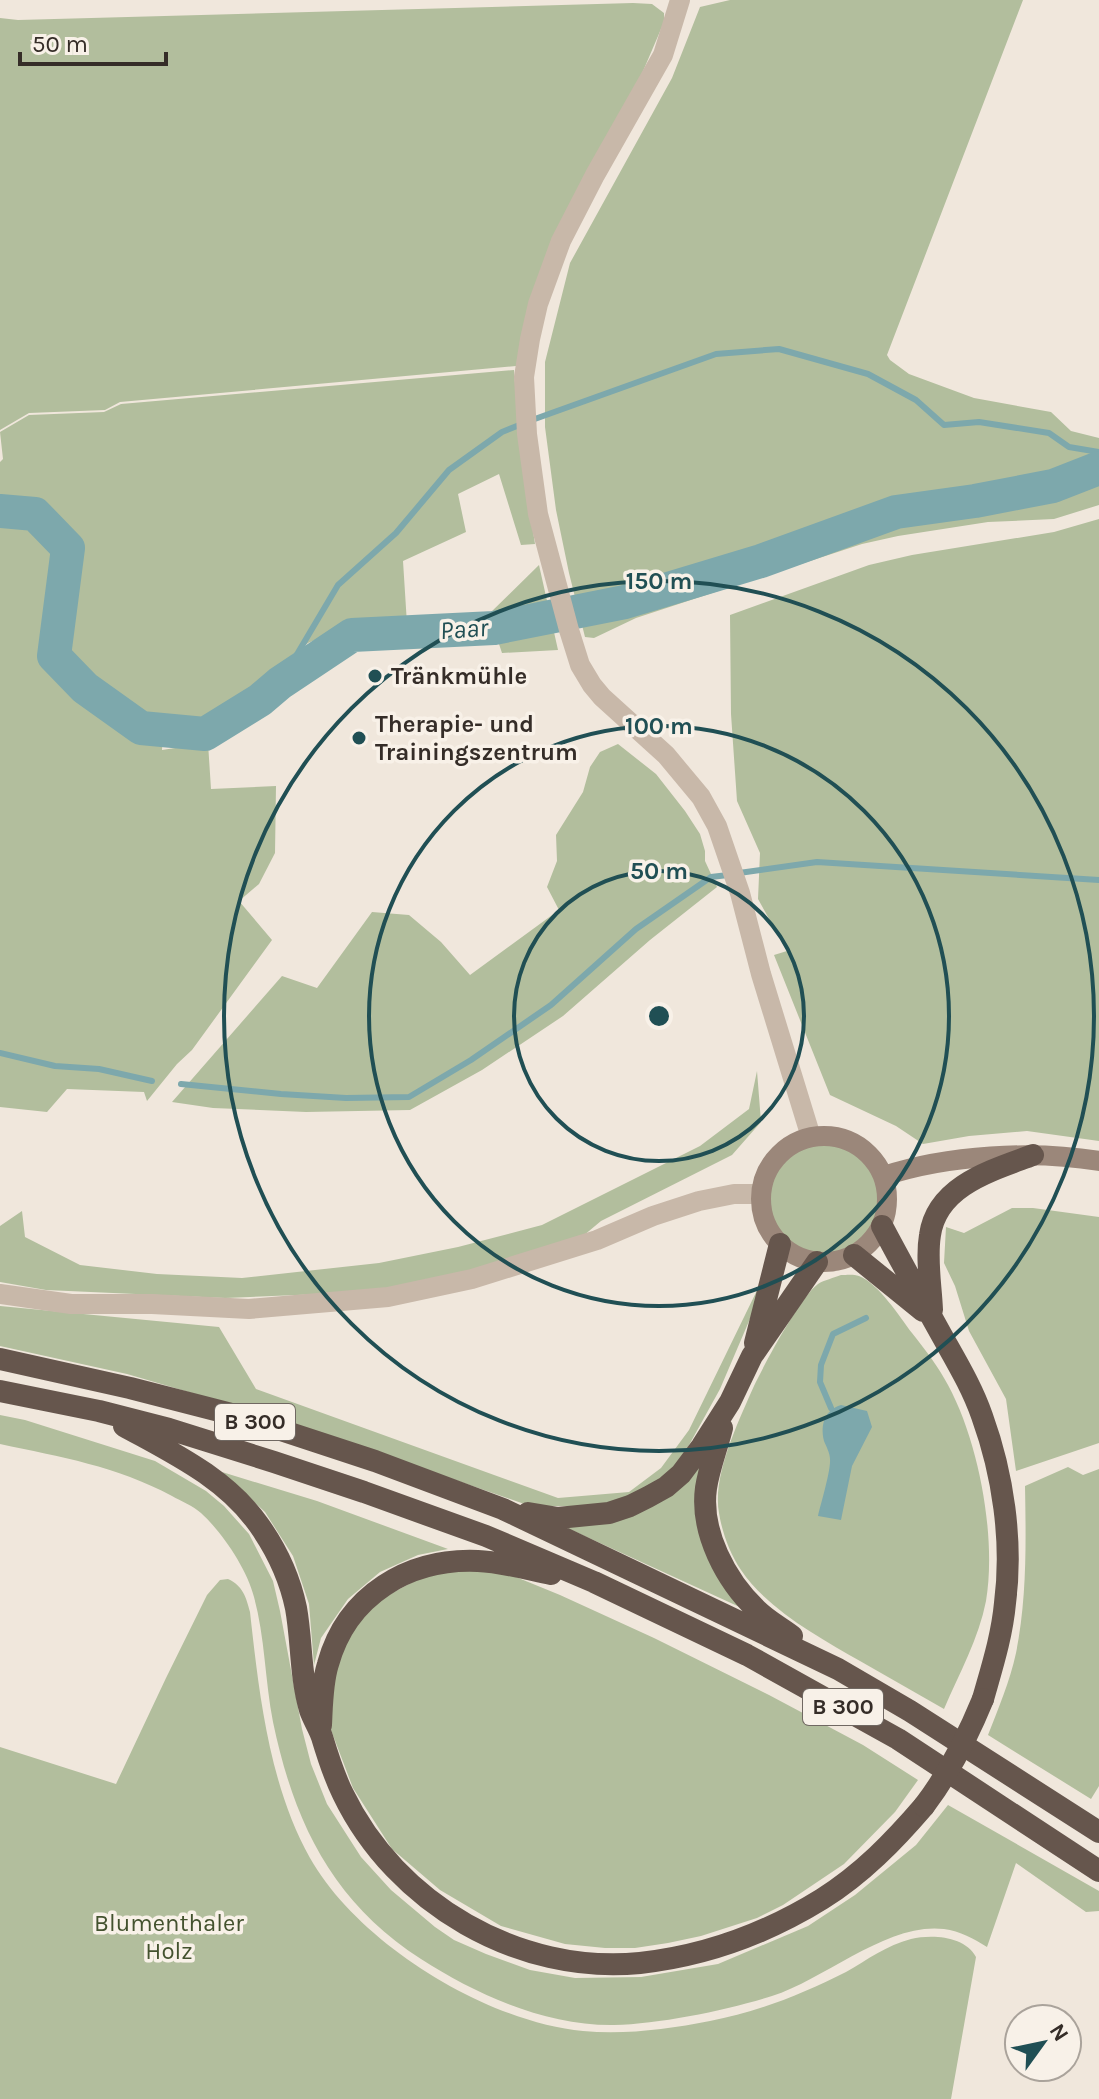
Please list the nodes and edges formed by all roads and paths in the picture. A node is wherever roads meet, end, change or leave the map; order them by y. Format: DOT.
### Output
graph roads {
  1 [pos="680,0"];
  2 [pos="811,1137"];
  3 [pos="1033,1155"];
  4 [pos="1099,1161"];
  5 [pos="884,1176"];
  6 [pos="761,1194"];
  7 [pos="882,1226"];
  8 [pos="780,1244"];
  9 [pos="854,1255"];
  10 [pos="817,1262"];
  11 [pos="0,1294"];
  12 [pos="933,1320"];
  13 [pos="752,1356"];
  14 [pos="0,1359"];
  15 [pos="0,1391"];
  16 [pos="730,1402"];
  17 [pos="99,1411"];
  18 [pos="503,1509"];
  19 [pos="594,1582"];
  20 [pos="838,1669"];
  21 [pos="321,1734"];
  22 [pos="1099,1832"];
  23 [pos="1099,1871"];
  1 -- 2 [label="street"];
  2 -- 5 [label="main road"];
  2 -- 6 [label="main road"];
  3 -- 4 [label="main road"];
  3 -- 5 [label="main road"];
  3 -- 12 [label="highway"];
  5 -- 7 [label="main road"];
  6 -- 8 [label="main road"];
  6 -- 11 [label="street"];
  7 -- 9 [label="main road"];
  7 -- 12 [label="highway"];
  8 -- 10 [label="main road"];
  8 -- 13 [label="highway"];
  9 -- 10 [label="main road"];
  9 -- 12 [label="highway"];
  10 -- 13 [label="highway"];
  12 -- 21 [label="highway, bridge"];
  13 -- 16 [label="highway"];
  14 -- 18 [label="highway, B 300"];
  15 -- 17 [label="highway, B 300"];
  16 -- 18 [label="highway"];
  16 -- 20 [label="highway"];
  17 -- 19 [label="highway, B 300"];
  17 -- 21 [label="highway"];
  18 -- 20 [label="highway, B 300"];
  19 -- 21 [label="highway"];
  19 -- 23 [label="highway, B 300"];
  20 -- 22 [label="highway, B 300"];
}
